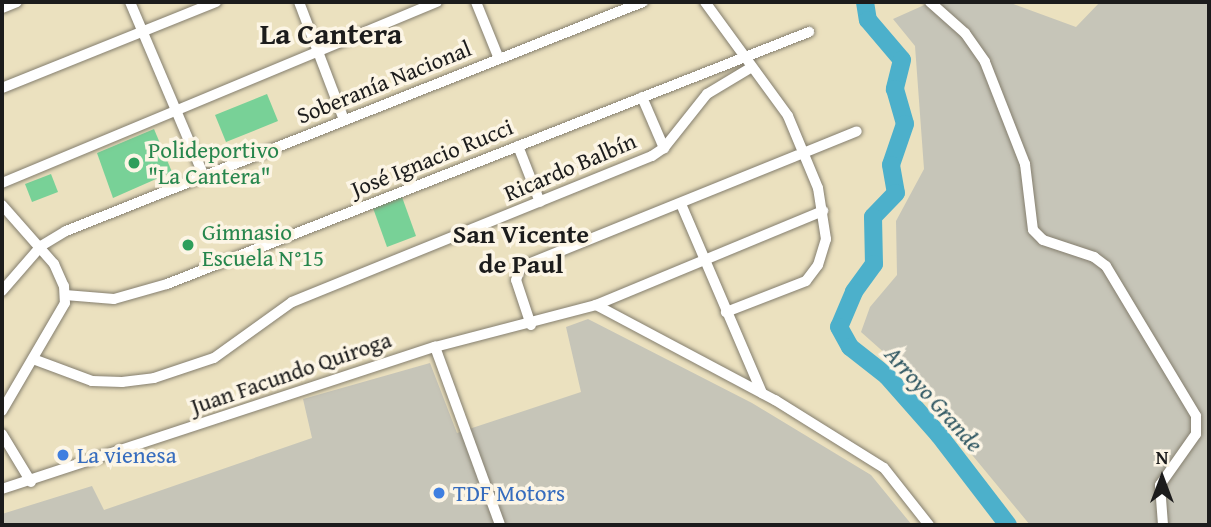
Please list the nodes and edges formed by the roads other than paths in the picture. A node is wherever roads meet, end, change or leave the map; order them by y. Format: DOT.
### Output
graph roads {
  1 [pos="17,2"];
  2 [pos="130,2"];
  3 [pos="216,2"];
  4 [pos="299,2"];
  5 [pos="437,2"];
  6 [pos="476,2"];
  7 [pos="643,2"];
  8 [pos="705,2"];
  9 [pos="930,2"];
  10 [pos="2,8"];
  11 [pos="143,30"];
  12 [pos="809,32"];
  13 [pos="318,52"];
  14 [pos="743,56"];
  15 [pos="499,59"];
  16 [pos="752,67"];
  17 [pos="2,89"];
  18 [pos="642,96"];
  19 [pos="176,111"];
  20 [pos="344,120"];
  21 [pos="857,131"];
  22 [pos="518,146"];
  23 [pos="664,148"];
  24 [pos="804,152"];
  25 [pos="204,176"];
  26 [pos="2,183"];
  27 [pos="540,202"];
  28 [pos="681,204"];
  29 [pos="2,205"];
  30 [pos="823,211"];
  31 [pos="41,246"];
  32 [pos="704,260"];
  33 [pos="2,291"];
  34 [pos="65,295"];
  35 [pos="596,305"];
  36 [pos="726,312"];
  37 [pos="531,325"];
  38 [pos="435,347"];
  39 [pos="33,359"];
  40 [pos="762,393"];
  41 [pos="2,411"];
  42 [pos="2,433"];
  43 [pos="31,482"];
  44 [pos="2,489"];
  45 [pos="500,525"];
  46 [pos="929,525"];
  47 [pos="1163,525"];
  1 -- 10 [label="street"];
  2 -- 11 [label="street"];
  3 -- 11 [label="street"];
  4 -- 13 [label="street"];
  5 -- 13 [label="street"];
  6 -- 15 [label="street"];
  7 -- 15 [label="street, Soberanía Nacional"];
  8 -- 14 [label="street"];
  9 -- 47 [label="street"];
  11 -- 17 [label="street"];
  11 -- 19 [label="street"];
  12 -- 14 [label="street, José Ignacio Rucci"];
  13 -- 19 [label="street"];
  13 -- 20 [label="street"];
  14 -- 16 [label="street"];
  14 -- 18 [label="street, José Ignacio Rucci"];
  15 -- 20 [label="street, Soberanía Nacional"];
  16 -- 23 [label="street, Ricardo Balbín"];
  16 -- 24 [label="street"];
  18 -- 22 [label="street, José Ignacio Rucci"];
  18 -- 23 [label="street"];
  19 -- 25 [label="street"];
  19 -- 26 [label="street"];
  20 -- 25 [label="street, Soberanía Nacional"];
  21 -- 24 [label="street"];
  22 -- 27 [label="street"];
  22 -- 34 [label="street, José Ignacio Rucci"];
  23 -- 27 [label="street, Ricardo Balbín"];
  24 -- 28 [label="street"];
  24 -- 30 [label="street"];
  25 -- 31 [label="street, Soberanía Nacional"];
  27 -- 39 [label="street, Ricardo Balbín"];
  28 -- 32 [label="street"];
  28 -- 37 [label="street"];
  29 -- 31 [label="street"];
  30 -- 32 [label="street, Juan Facundo Quiroga"];
  30 -- 36 [label="street"];
  31 -- 33 [label="street, Soberanía Nacional"];
  31 -- 34 [label="street"];
  32 -- 35 [label="street, Juan Facundo Quiroga"];
  32 -- 36 [label="street"];
  34 -- 39 [label="street"];
  35 -- 37 [label="street, Juan Facundo Quiroga"];
  35 -- 40 [label="street"];
  36 -- 40 [label="street"];
  37 -- 38 [label="street, Juan Facundo Quiroga"];
  38 -- 43 [label="street, Juan Facundo Quiroga"];
  38 -- 45 [label="street"];
  39 -- 41 [label="street"];
  40 -- 46 [label="street"];
  42 -- 43 [label="street"];
  43 -- 44 [label="street, Juan Facundo Quiroga"];
}
